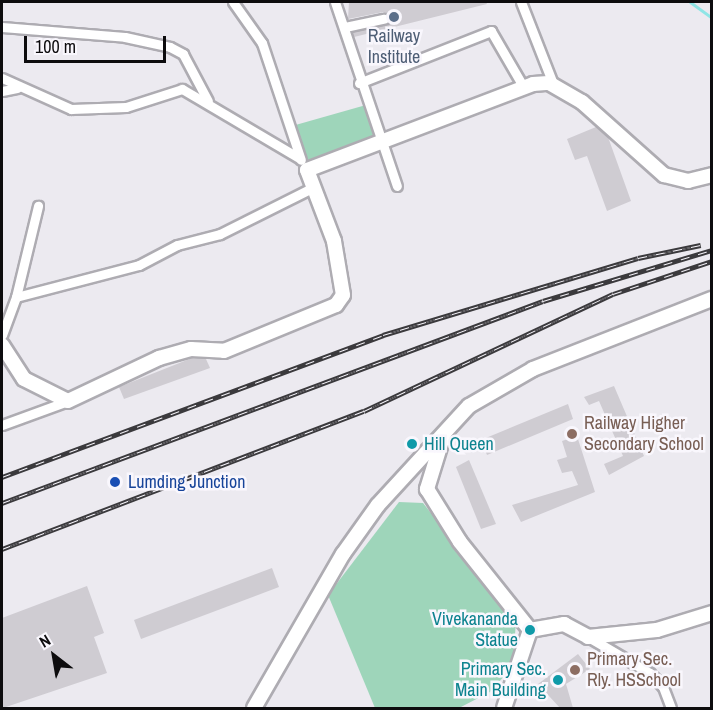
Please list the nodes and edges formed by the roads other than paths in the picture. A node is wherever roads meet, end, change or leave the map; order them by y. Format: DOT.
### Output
graph roads {
  1 [pos="233,2"];
  2 [pos="335,2"];
  3 [pos="521,2"];
  4 [pos="384,19"];
  5 [pos="2,27"];
  6 [pos="345,27"];
  7 [pos="2,78"];
  8 [pos="359,83"];
  9 [pos="554,86"];
  10 [pos="17,88"];
  11 [pos="524,88"];
  12 [pos="2,91"];
  13 [pos="209,103"];
  14 [pos="382,142"];
  15 [pos="303,164"];
  16 [pos="711,175"];
  17 [pos="398,186"];
  18 [pos="312,188"];
  19 [pos="38,206"];
  20 [pos="16,297"];
  21 [pos="711,299"];
  22 [pos="2,335"];
  23 [pos="2,345"];
  24 [pos="68,401"];
  25 [pos="2,425"];
  26 [pos="446,429"];
  27 [pos="711,613"];
  28 [pos="530,630"];
  29 [pos="588,637"];
  30 [pos="254,708"];
  31 [pos="504,708"];
  32 [pos="671,708"];
  1 -- 15 [label="street"];
  2 -- 6 [label="street"];
  3 -- 9 [label="street"];
  4 -- 6 [label="street"];
  5 -- 13 [label="street"];
  6 -- 8 [label="street"];
  7 -- 10 [label="street"];
  8 -- 11 [label="street"];
  8 -- 14 [label="street"];
  9 -- 11 [label="main road"];
  9 -- 16 [label="main road"];
  10 -- 12 [label="street"];
  10 -- 13 [label="street"];
  11 -- 14 [label="main road"];
  13 -- 15 [label="street"];
  14 -- 15 [label="main road"];
  14 -- 17 [label="street"];
  15 -- 18 [label="main road"];
  18 -- 20 [label="street"];
  18 -- 24 [label="main road"];
  19 -- 20 [label="street"];
  20 -- 22 [label="street"];
  21 -- 26 [label="main road"];
  23 -- 24 [label="main road"];
  24 -- 25 [label="street"];
  26 -- 28 [label="main road"];
  26 -- 30 [label="main road"];
  27 -- 29 [label="main road"];
  28 -- 29 [label="main road"];
  28 -- 31 [label="main road"];
  29 -- 32 [label="street"];
}
